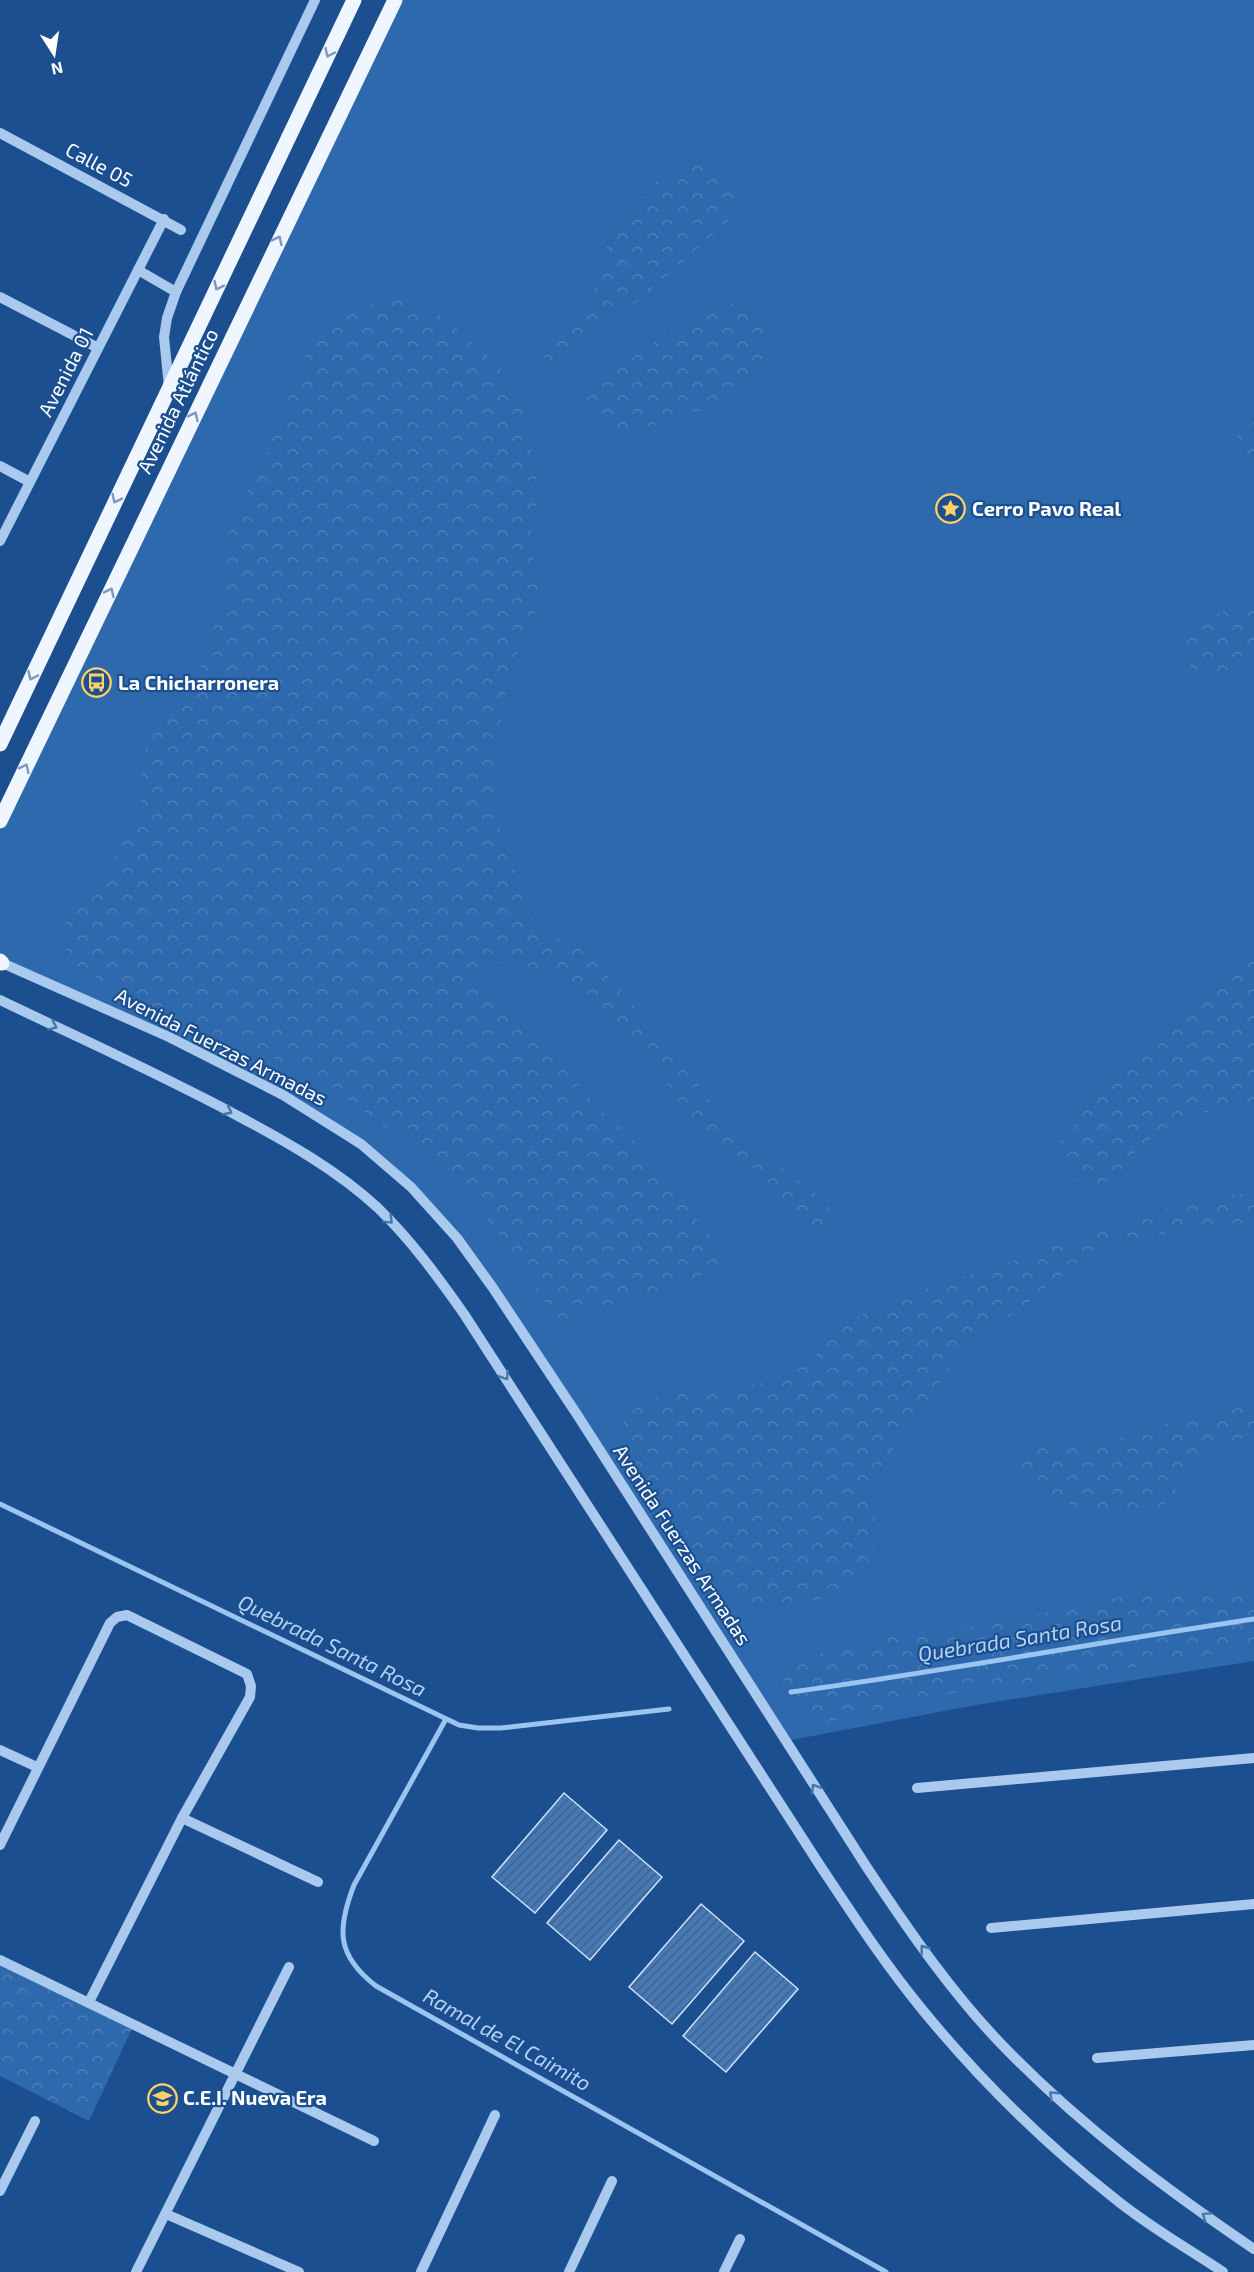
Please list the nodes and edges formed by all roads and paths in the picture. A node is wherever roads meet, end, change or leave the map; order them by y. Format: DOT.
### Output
graph roads {
  1 [pos="315,0"];
  2 [pos="354,0"];
  3 [pos="395,0"];
  4 [pos="0,133"];
  5 [pos="164,219"];
  6 [pos="181,230"];
  7 [pos="138,270"];
  8 [pos="176,292"];
  9 [pos="0,297"];
  10 [pos="98,348"];
  11 [pos="169,389"];
  12 [pos="0,466"];
  13 [pos="30,482"];
  14 [pos="0,541"];
  15 [pos="0,744"];
  16 [pos="0,820"];
  17 [pos="1,962"];
  18 [pos="0,1000"];
  19 [pos="0,1750"];
  20 [pos="1254,1758"];
  21 [pos="37,1767"];
  22 [pos="917,1788"];
  23 [pos="182,1818"];
  24 [pos="0,1845"];
  25 [pos="318,1882"];
  26 [pos="1254,1904"];
  27 [pos="991,1928"];
  28 [pos="0,1960"];
  29 [pos="289,1966"];
  30 [pos="89,2002"];
  31 [pos="1254,2046"];
  32 [pos="1097,2058"];
  33 [pos="236,2074"];
  34 [pos="495,2115"];
  35 [pos="35,2121"];
  36 [pos="374,2141"];
  37 [pos="612,2181"];
  38 [pos="0,2191"];
  39 [pos="166,2214"];
  40 [pos="740,2239"];
  41 [pos="1254,2249"];
  42 [pos="136,2272"];
  43 [pos="299,2272"];
  44 [pos="421,2272"];
  45 [pos="569,2272"];
  46 [pos="724,2272"];
  47 [pos="1223,2272"];
  1 -- 8 [label="street"];
  2 -- 11 [label="main road, Avenida Atlántico, one-way"];
  16 -- 3 [label="main road, Avenida Atlántico, one-way"];
  4 -- 5 [label="street, Calle 05"];
  5 -- 6 [label="street, Calle 05"];
  5 -- 7 [label="street, Avenida 01"];
  7 -- 8 [label="street"];
  7 -- 10 [label="street, Avenida 01"];
  8 -- 11 [label="street"];
  9 -- 10 [label="street"];
  10 -- 13 [label="street, Avenida 01"];
  11 -- 15 [label="main road, Avenida Atlántico, one-way"];
  12 -- 13 [label="street"];
  13 -- 14 [label="street, Avenida 01"];
  41 -- 17 [label="street, Avenida Fuerzas Armadas, one-way"];
  18 -- 47 [label="street, one-way"];
  19 -- 21 [label="street"];
  20 -- 22 [label="street"];
  21 -- 23 [label="street"];
  21 -- 24 [label="street"];
  23 -- 25 [label="street"];
  23 -- 30 [label="street"];
  26 -- 27 [label="street"];
  28 -- 30 [label="street"];
  29 -- 33 [label="street"];
  30 -- 33 [label="street"];
  31 -- 32 [label="street"];
  33 -- 36 [label="street"];
  33 -- 39 [label="street"];
  34 -- 44 [label="street"];
  35 -- 38 [label="street"];
  37 -- 45 [label="street"];
  39 -- 42 [label="street"];
  39 -- 43 [label="street"];
  40 -- 46 [label="street"];
}
